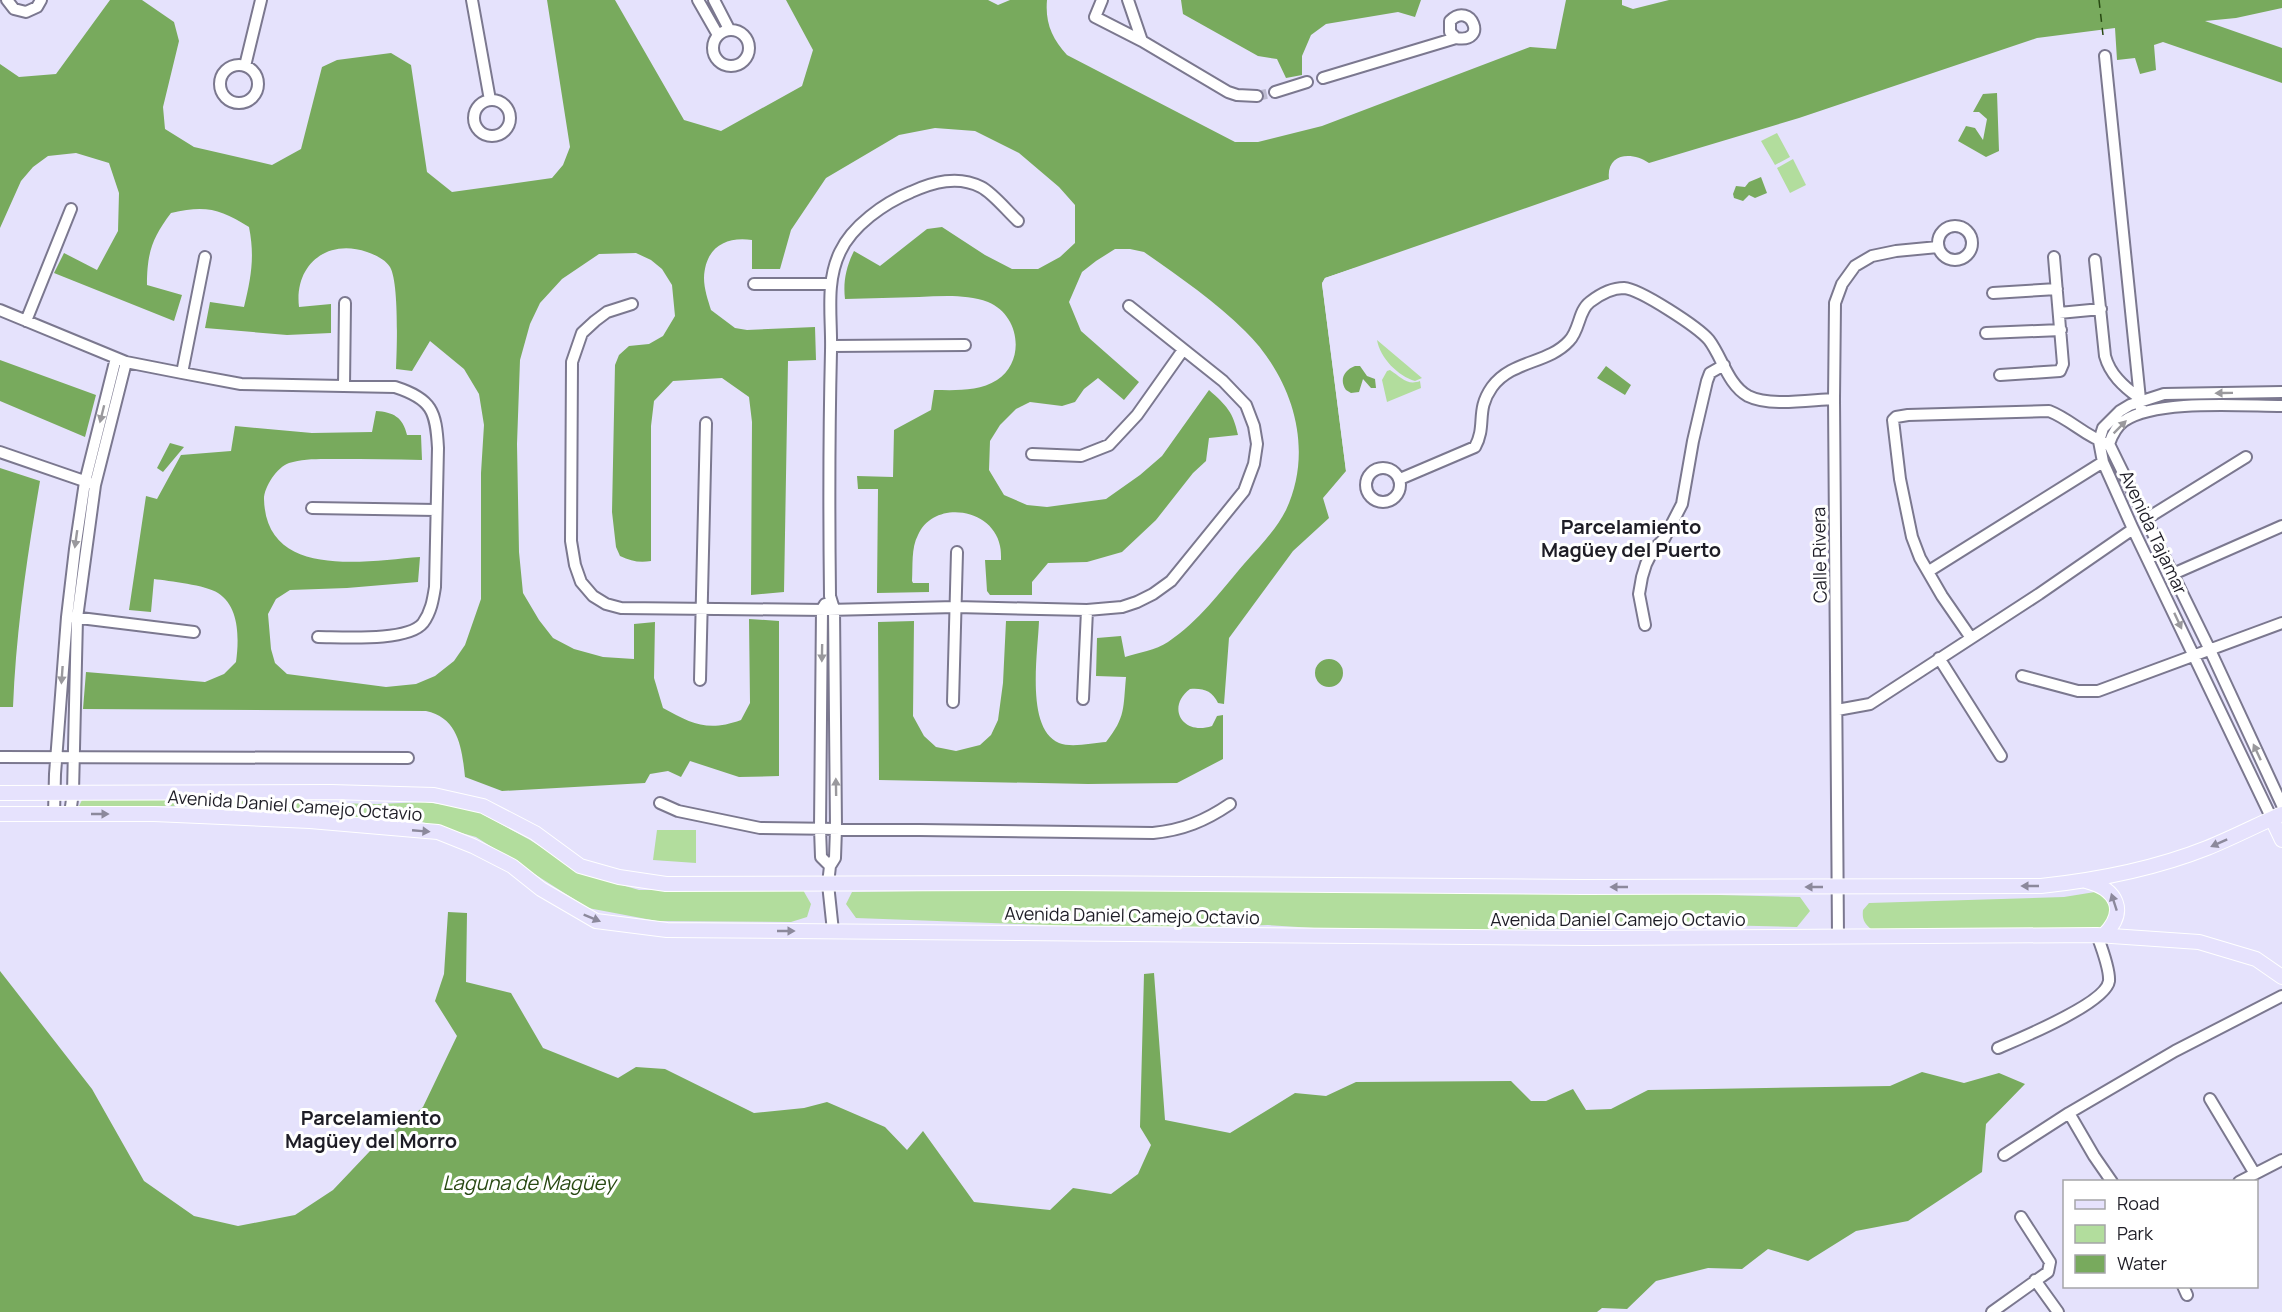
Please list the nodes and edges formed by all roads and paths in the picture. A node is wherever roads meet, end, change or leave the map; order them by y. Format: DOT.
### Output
graph roads {
  1 [pos="7,0"];
  2 [pos="41,0"];
  3 [pos="261,0"];
  4 [pos="472,0"];
  5 [pos="698,0"];
  6 [pos="714,0"];
  7 [pos="1102,0"];
  8 [pos="1128,0"];
  9 [pos="729,29"];
  10 [pos="718,35"];
  11 [pos="1456,38"];
  12 [pos="1142,41"];
  13 [pos="2105,56"];
  14 [pos="245,66"];
  15 [pos="1323,78"];
  16 [pos="1306,83"];
  17 [pos="1275,92"];
  18 [pos="1257,96"];
  19 [pos="490,100"];
  20 [pos="71,209"];
  21 [pos="1018,221"];
  22 [pos="1938,247"];
  23 [pos="205,257"];
  24 [pos="2054,257"];
  25 [pos="2096,260"];
  26 [pos="754,284"];
  27 [pos="830,284"];
  28 [pos="2057,289"];
  29 [pos="1993,293"];
  30 [pos="345,303"];
  31 [pos="632,304"];
  32 [pos="1129,306"];
  33 [pos="2101,309"];
  34 [pos="0,310"];
  35 [pos="2059,313"];
  36 [pos="26,321"];
  37 [pos="2061,330"];
  38 [pos="1986,333"];
  39 [pos="965,345"];
  40 [pos="831,346"];
  41 [pos="1183,350"];
  42 [pos="121,360"];
  43 [pos="1724,365"];
  44 [pos="182,373"];
  45 [pos="2001,375"];
  46 [pos="344,386"];
  47 [pos="2282,392"];
  48 [pos="1834,399"];
  49 [pos="2140,404"];
  50 [pos="2282,406"];
  51 [pos="706,423"];
  52 [pos="2104,442"];
  53 [pos="0,452"];
  54 [pos="1032,454"];
  55 [pos="2246,457"];
  56 [pos="2103,462"];
  57 [pos="1400,479"];
  58 [pos="90,483"];
  59 [pos="312,508"];
  60 [pos="436,510"];
  61 [pos="2146,519"];
  62 [pos="2282,526"];
  63 [pos="2133,529"];
  64 [pos="957,552"];
  65 [pos="1929,571"];
  66 [pos="2172,574"];
  67 [pos="830,596"];
  68 [pos="956,607"];
  69 [pos="822,609"];
  70 [pos="834,609"];
  71 [pos="701,610"];
  72 [pos="1087,610"];
  73 [pos="72,617"];
  74 [pos="2282,623"];
  75 [pos="1645,625"];
  76 [pos="194,632"];
  77 [pos="318,637"];
  78 [pos="1971,638"];
  79 [pos="2210,650"];
  80 [pos="2194,656"];
  81 [pos="1938,658"];
  82 [pos="2022,676"];
  83 [pos="700,680"];
  84 [pos="1083,699"];
  85 [pos="953,702"];
  86 [pos="1837,711"];
  87 [pos="2001,756"];
  88 [pos="0,757"];
  89 [pos="57,757"];
  90 [pos="72,758"];
  91 [pos="408,758"];
  92 [pos="73,792"];
  93 [pos="0,793"];
  94 [pos="55,793"];
  95 [pos="660,803"];
  96 [pos="1230,804"];
  97 [pos="2282,805"];
  98 [pos="0,814"];
  99 [pos="54,814"];
  100 [pos="70,814"];
  101 [pos="2277,816"];
  102 [pos="820,828"];
  103 [pos="836,828"];
  104 [pos="2282,840"];
  105 [pos="830,866"];
  106 [pos="2086,881"];
  107 [pos="828,884"];
  108 [pos="1839,887"];
  109 [pos="833,932"];
  110 [pos="2101,935"];
  111 [pos="1838,936"];
  112 [pos="2282,977"];
  113 [pos="2282,996"];
  114 [pos="1998,1048"];
  115 [pos="2210,1099"];
  116 [pos="2069,1113"];
  117 [pos="2004,1155"];
  118 [pos="2282,1160"];
  119 [pos="2255,1174"];
  120 [pos="2111,1180"];
  121 [pos="2243,1180"];
  122 [pos="2021,1217"];
  123 [pos="2035,1280"];
  124 [pos="1992,1312"];
  125 [pos="2058,1312"];
  1 -- 2 [label="street"];
  3 -- 14 [label="street"];
  4 -- 19 [label="street"];
  5 -- 10 [label="street"];
  6 -- 9 [label="street"];
  7 -- 12 [label="street"];
  8 -- 12 [label="street"];
  9 -- 10 [label="street"];
  9 -- 10 [label="street"];
  11 -- 15 [label="street"];
  12 -- 18 [label="street"];
  13 -- 49 [label="street"];
  16 -- 17 [label="street"];
  20 -- 36 [label="street"];
  21 -- 27 [label="street"];
  22 -- 48 [label="street, Calle Rivera"];
  23 -- 44 [label="street"];
  24 -- 28 [label="street"];
  25 -- 33 [label="street"];
  26 -- 27 [label="street"];
  27 -- 40 [label="street"];
  28 -- 29 [label="street"];
  28 -- 35 [label="street"];
  30 -- 46 [label="street"];
  31 -- 71 [label="street"];
  32 -- 41 [label="street"];
  33 -- 35 [label="street"];
  33 -- 49 [label="street"];
  34 -- 36 [label="street"];
  35 -- 37 [label="street"];
  36 -- 42 [label="street"];
  37 -- 38 [label="street"];
  37 -- 45 [label="street"];
  39 -- 40 [label="street"];
  40 -- 67 [label="street"];
  41 -- 54 [label="street"];
  41 -- 72 [label="street"];
  42 -- 44 [label="street"];
  42 -- 58 [label="street"];
  43 -- 48 [label="street"];
  43 -- 57 [label="street"];
  43 -- 75 [label="street"];
  44 -- 46 [label="street"];
  46 -- 60 [label="street"];
  47 -- 49 [label="street, one-way"];
  48 -- 86 [label="street, Calle Rivera"];
  49 -- 50 [label="street"];
  49 -- 52 [label="street"];
  51 -- 71 [label="street"];
  52 -- 56 [label="street, Avenida Tajamar"];
  52 -- 61 [label="street, Avenida Tajamar"];
  52 -- 65 [label="street"];
  53 -- 58 [label="street"];
  55 -- 61 [label="street"];
  56 -- 63 [label="street, Avenida Tajamar"];
  56 -- 65 [label="street"];
  58 -- 73 [label="street"];
  59 -- 60 [label="street"];
  60 -- 77 [label="street"];
  61 -- 66 [label="street, Avenida Tajamar"];
  62 -- 66 [label="street"];
  63 -- 78 [label="street"];
  63 -- 80 [label="street, Avenida Tajamar, one-way"];
  64 -- 68 [label="street"];
  65 -- 78 [label="street"];
  66 -- 79 [label="street, Avenida Tajamar"];
  67 -- 69 [label="street"];
  67 -- 70 [label="street"];
  68 -- 70 [label="street"];
  68 -- 72 [label="street"];
  68 -- 85 [label="street"];
  69 -- 70 [label="street"];
  69 -- 71 [label="street"];
  69 -- 102 [label="street, one-way"];
  103 -- 70 [label="street, one-way"];
  71 -- 83 [label="street"];
  72 -- 84 [label="street"];
  73 -- 76 [label="street"];
  73 -- 89 [label="street, one-way"];
  73 -- 90 [label="street"];
  74 -- 79 [label="street"];
  78 -- 81 [label="street"];
  79 -- 80 [label="street"];
  97 -- 79 [label="street, Avenida Tajamar, one-way"];
  80 -- 82 [label="street"];
  80 -- 101 [label="street, Avenida Tajamar"];
  81 -- 86 [label="street"];
  81 -- 87 [label="street"];
  86 -- 108 [label="street, Calle Rivera"];
  88 -- 89 [label="street"];
  89 -- 90 [label="street"];
  89 -- 94 [label="street"];
  90 -- 91 [label="street"];
  90 -- 92 [label="street"];
  92 -- 94 [label="main road, Avenida Daniel Camejo Octavio"];
  92 -- 100 [label="street"];
  92 -- 107 [label="main road, Avenida Daniel Camejo Octavio"];
  93 -- 94 [label="main road, Avenida Daniel Camejo Octavio"];
  94 -- 99 [label="street"];
  95 -- 102 [label="street"];
  96 -- 103 [label="street"];
  98 -- 99 [label="main road, Avenida Daniel Camejo Octavio"];
  99 -- 100 [label="main road, Avenida Daniel Camejo Octavio"];
  100 -- 109 [label="main road, Avenida Daniel Camejo Octavio, one-way"];
  101 -- 104 [label="main road"];
  101 -- 106 [label="main road, Avenida Daniel Camejo Octavio, one-way"];
  102 -- 103 [label="street"];
  102 -- 105 [label="street"];
  103 -- 105 [label="street"];
  105 -- 107 [label="street"];
  106 -- 108 [label="main road, Avenida Daniel Camejo Octavio, one-way"];
  110 -- 106 [label="main road, one-way"];
  108 -- 107 [label="main road, Avenida Daniel Camejo Octavio, one-way"];
  107 -- 109 [label="street"];
  108 -- 111 [label="street, Calle Rivera"];
  109 -- 111 [label="main road, Avenida Daniel Camejo Octavio"];
  110 -- 111 [label="main road, Avenida Daniel Camejo Octavio"];
  110 -- 112 [label="main road, Avenida Daniel Camejo Octavio"];
  110 -- 114 [label="street"];
  113 -- 116 [label="street"];
  115 -- 119 [label="street"];
  116 -- 117 [label="street"];
  116 -- 120 [label="street"];
  118 -- 119 [label="street"];
  119 -- 121 [label="street"];
  122 -- 123 [label="street"];
  123 -- 124 [label="street"];
  123 -- 125 [label="street"];
}
